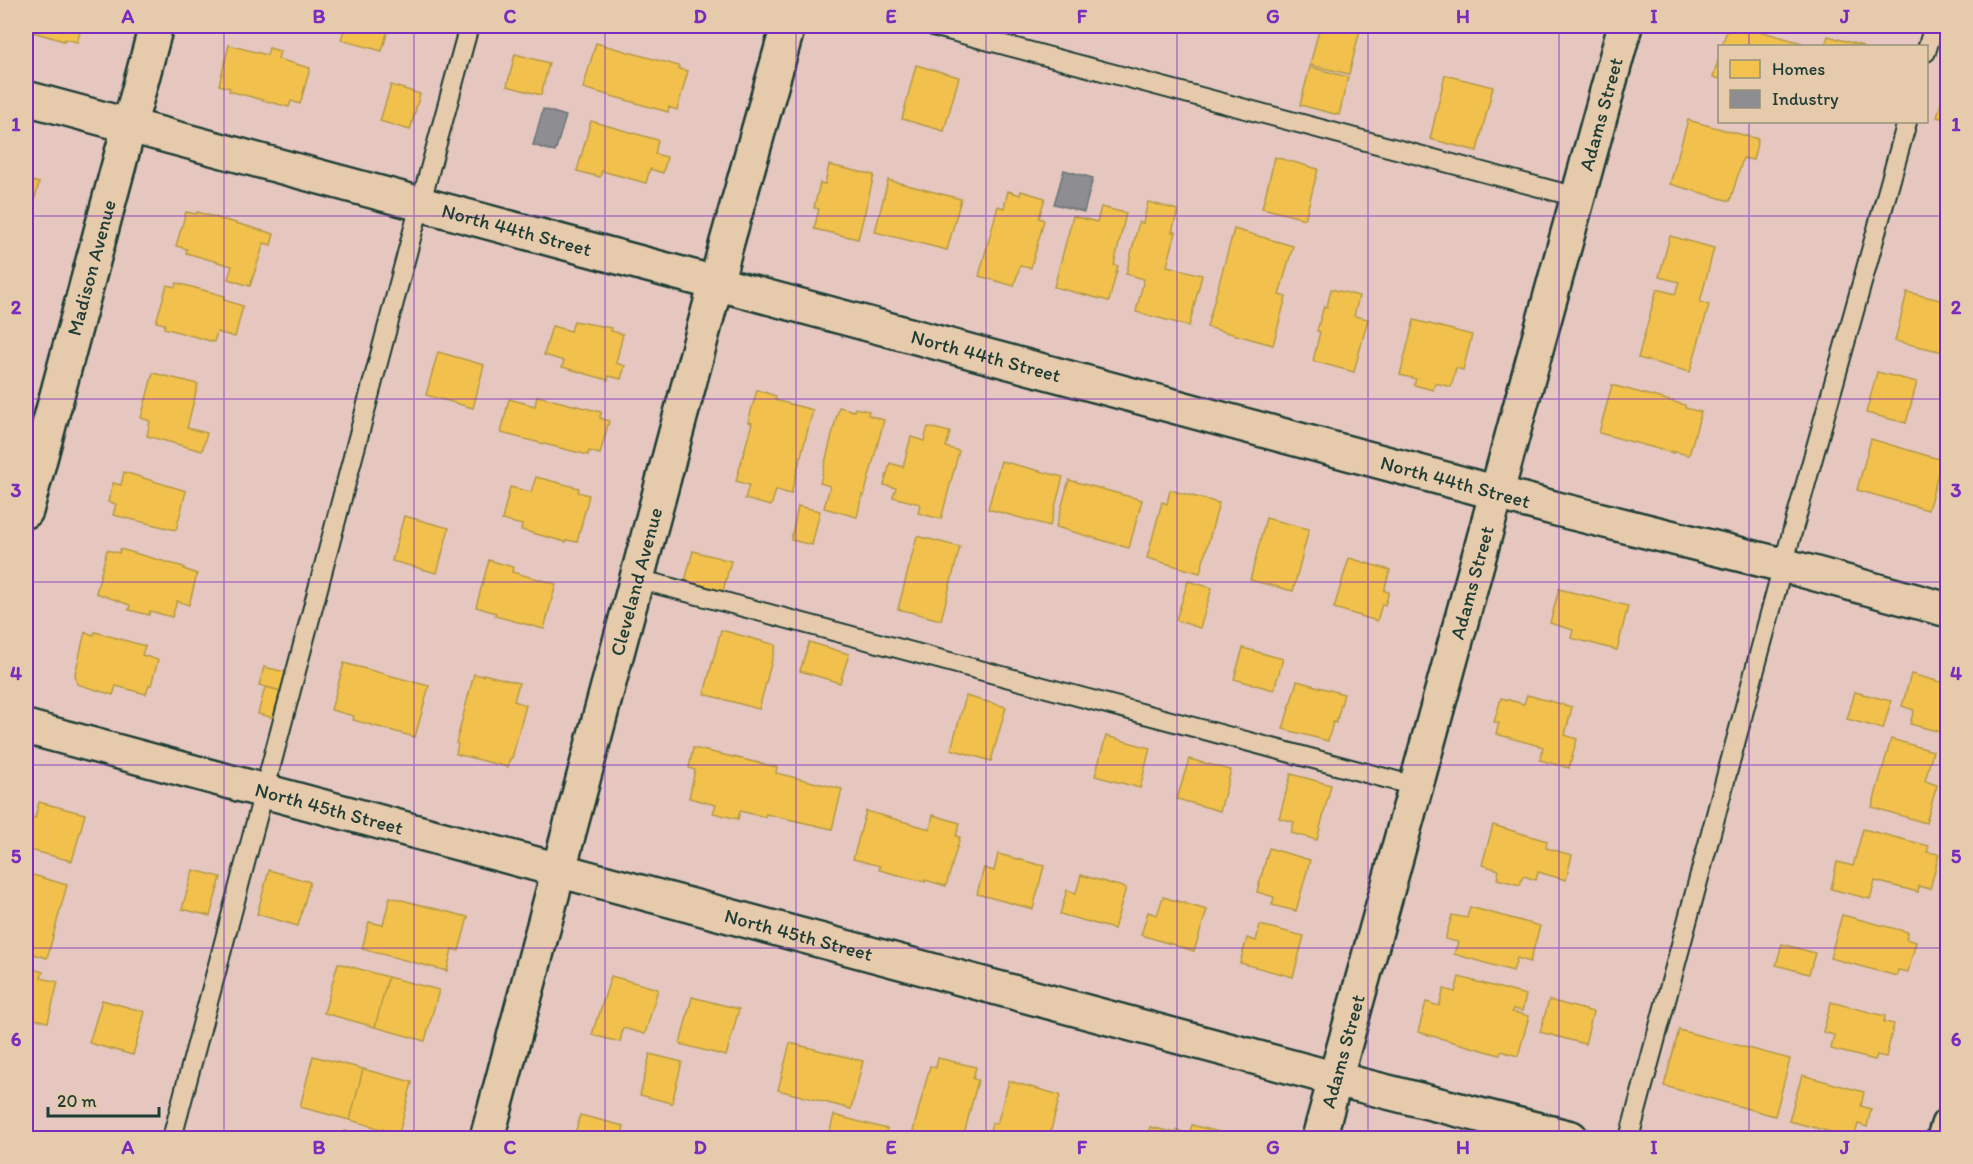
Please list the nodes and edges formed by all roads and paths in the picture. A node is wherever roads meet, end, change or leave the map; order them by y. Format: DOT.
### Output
graph roads {
  1 [pos="156,26"];
  2 [pos="469,26"];
  3 [pos="788,26"];
  4 [pos="933,26"];
  5 [pos="1625,26"];
  6 [pos="1934,26"];
  7 [pos="1928,46"];
  8 [pos="26,98"];
  9 [pos="1907,123"];
  10 [pos="130,126"];
  11 [pos="1577,197"];
  12 [pos="420,204"];
  13 [pos="716,284"];
  14 [pos="1497,492"];
  15 [pos="26,511"];
  16 [pos="1784,565"];
  17 [pos="638,579"];
  18 [pos="1947,610"];
  19 [pos="26,727"];
  20 [pos="1415,786"];
  21 [pos="265,791"];
  22 [pos="560,870"];
  23 [pos="1336,1079"];
  24 [pos="1947,1125"];
  25 [pos="172,1138"];
  26 [pos="487,1138"];
  27 [pos="1319,1138"];
  28 [pos="1570,1138"];
  29 [pos="1629,1138"];
  30 [pos="1944,1138"];
  1 -- 10 [label="street, Madison Avenue"];
  2 -- 12 [label="lane"];
  3 -- 13 [label="street, Cleveland Avenue"];
  4 -- 11 [label="lane"];
  5 -- 11 [label="street, Adams Street"];
  6 -- 7 [label="lane"];
  8 -- 10 [label="street, North 44th Street"];
  9 -- 16 [label="lane"];
  10 -- 12 [label="street, North 44th Street"];
  10 -- 15 [label="street, Madison Avenue"];
  11 -- 14 [label="street, Adams Street"];
  12 -- 13 [label="street, North 44th Street"];
  12 -- 21 [label="lane"];
  13 -- 14 [label="street, North 44th Street"];
  13 -- 17 [label="street, Cleveland Avenue"];
  14 -- 16 [label="street, North 44th Street"];
  14 -- 20 [label="street, Adams Street"];
  16 -- 18 [label="street, North 44th Street"];
  16 -- 29 [label="lane"];
  17 -- 20 [label="lane"];
  17 -- 22 [label="street, Cleveland Avenue"];
  19 -- 21 [label="street, North 45th Street"];
  20 -- 23 [label="street, Adams Street"];
  21 -- 22 [label="street, North 45th Street"];
  21 -- 25 [label="lane"];
  22 -- 23 [label="street, North 45th Street"];
  22 -- 26 [label="street, Cleveland Avenue"];
  23 -- 27 [label="street, Adams Street"];
  23 -- 28 [label="street, North 45th Street"];
  24 -- 30 [label="street"];
}
